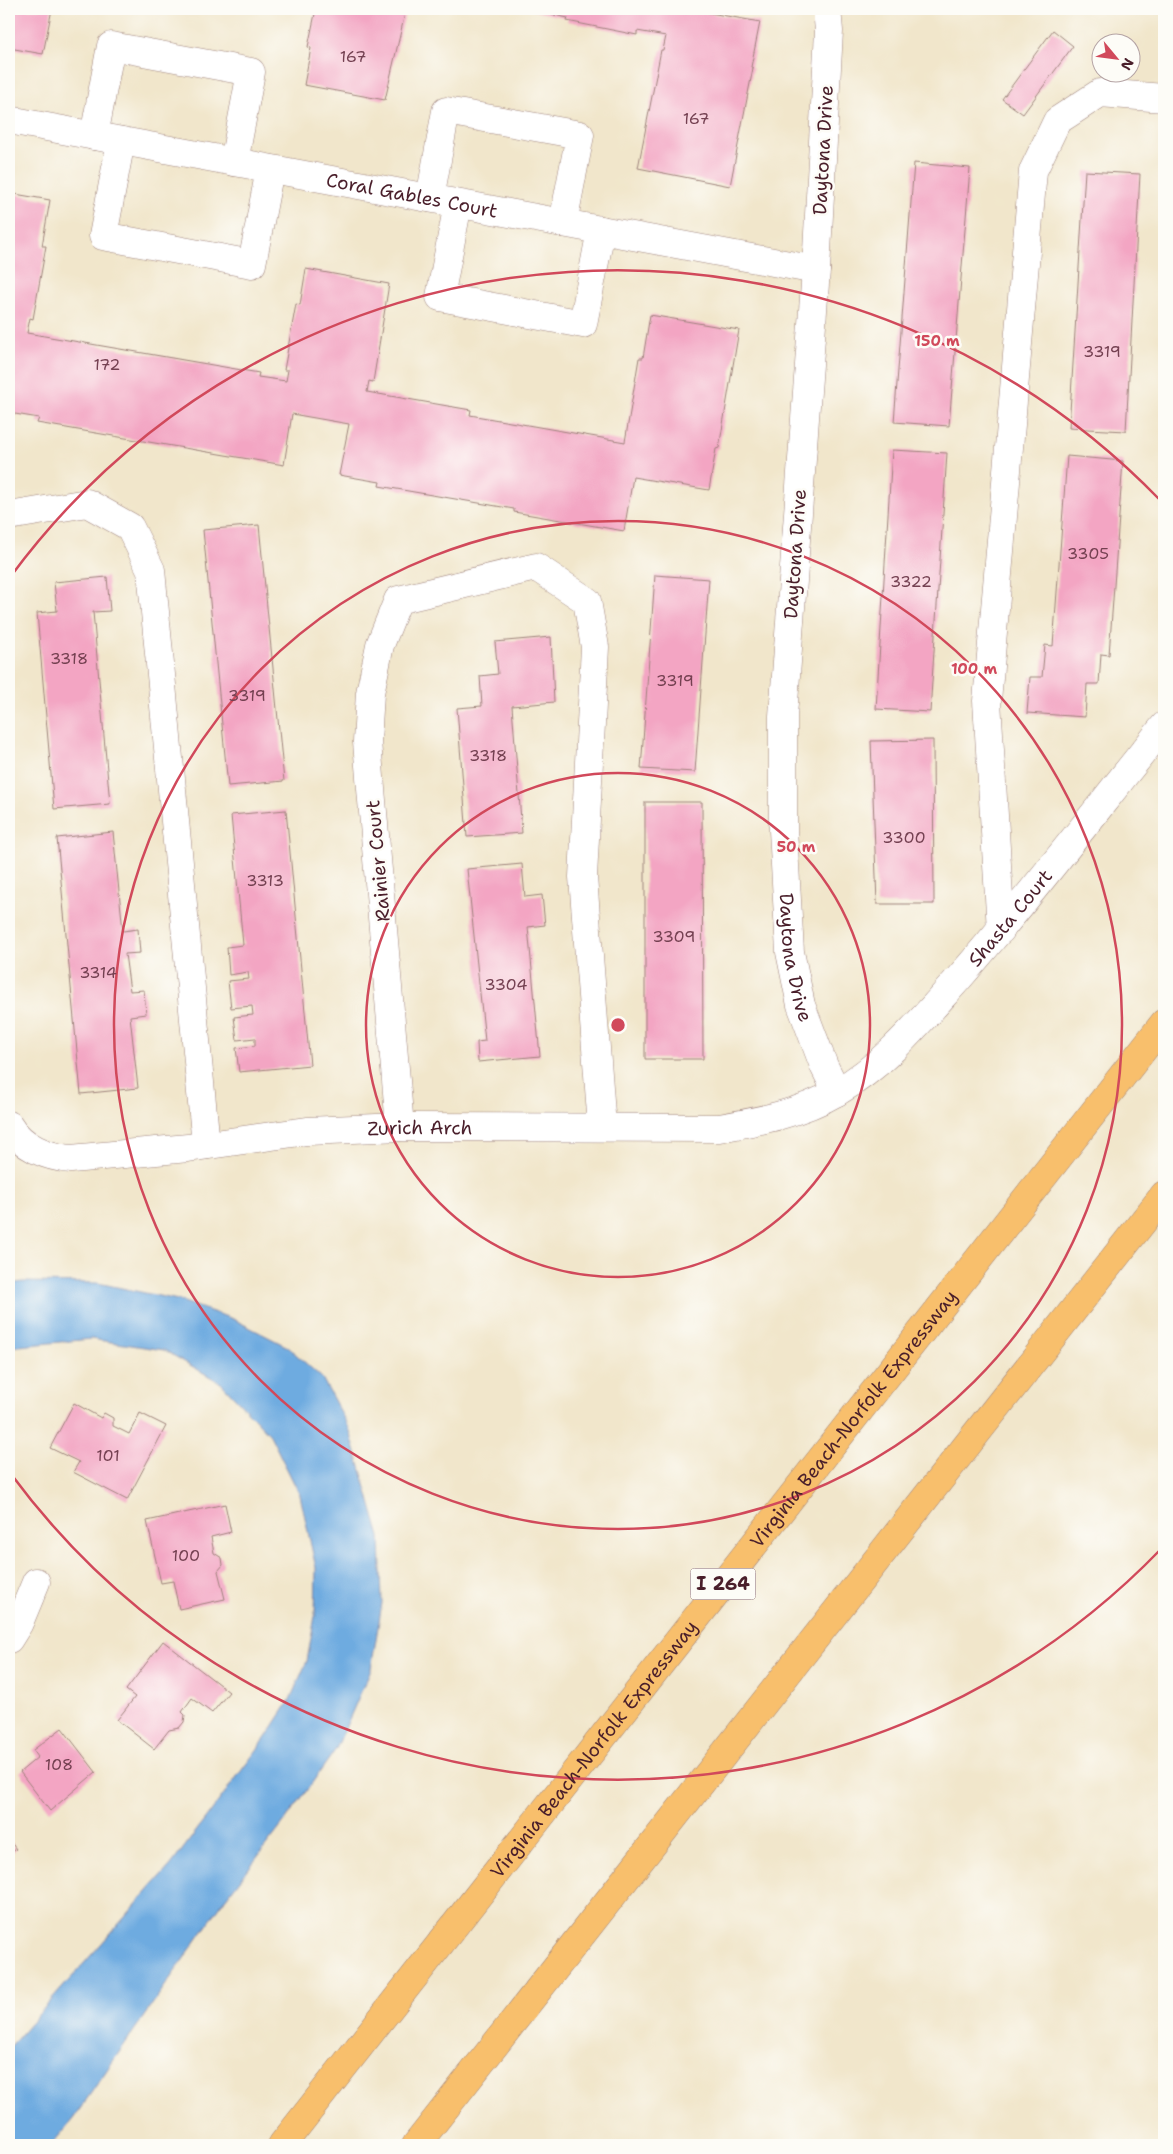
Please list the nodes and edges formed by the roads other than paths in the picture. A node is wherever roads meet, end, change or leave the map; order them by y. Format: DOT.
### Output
graph roads {
  1 [pos="827,9"];
  2 [pos="1164,98"];
  3 [pos="9,120"];
  4 [pos="94,136"];
  5 [pos="121,141"];
  6 [pos="234,162"];
  7 [pos="270,169"];
  8 [pos="430,198"];
  9 [pos="458,204"];
  10 [pos="563,223"];
  11 [pos="601,230"];
  12 [pos="816,270"];
  13 [pos="9,516"];
  14 [pos="1164,726"];
  15 [pos="1001,930"];
  16 [pos="1164,1023"];
  17 [pos="837,1092"];
  18 [pos="9,1125"];
  19 [pos="400,1127"];
  20 [pos="602,1127"];
  21 [pos="206,1145"];
  22 [pos="1164,1195"];
  23 [pos="36,1582"];
  24 [pos="9,1638"];
  25 [pos="282,2145"];
  26 [pos="416,2145"];
  1 -- 12 [label="street, Daytona Drive"];
  2 -- 15 [label="street"];
  3 -- 4 [label="street, Coral Gables Court"];
  4 -- 5 [label="street, Coral Gables Court"];
  4 -- 6 [label="street"];
  5 -- 6 [label="street, Coral Gables Court"];
  5 -- 7 [label="street"];
  6 -- 7 [label="street, Coral Gables Court"];
  7 -- 8 [label="street, Coral Gables Court"];
  8 -- 9 [label="street, Coral Gables Court"];
  8 -- 10 [label="street"];
  9 -- 10 [label="street, Coral Gables Court"];
  9 -- 11 [label="street"];
  10 -- 11 [label="street, Coral Gables Court"];
  11 -- 12 [label="street, Coral Gables Court"];
  12 -- 17 [label="street, Daytona Drive"];
  13 -- 21 [label="street"];
  14 -- 15 [label="street, Shasta Court"];
  15 -- 17 [label="street, Shasta Court"];
  16 -- 25 [label="highway, Virginia Beach-Norfolk Expressway / I 264"];
  17 -- 20 [label="street, Zurich Arch"];
  18 -- 21 [label="street, Zurich Arch"];
  19 -- 20 [label="street, Zurich Arch"];
  19 -- 20 [label="street, Rainier Court"];
  19 -- 21 [label="street, Zurich Arch"];
  22 -- 26 [label="highway"];
  23 -- 24 [label="street"];
}
